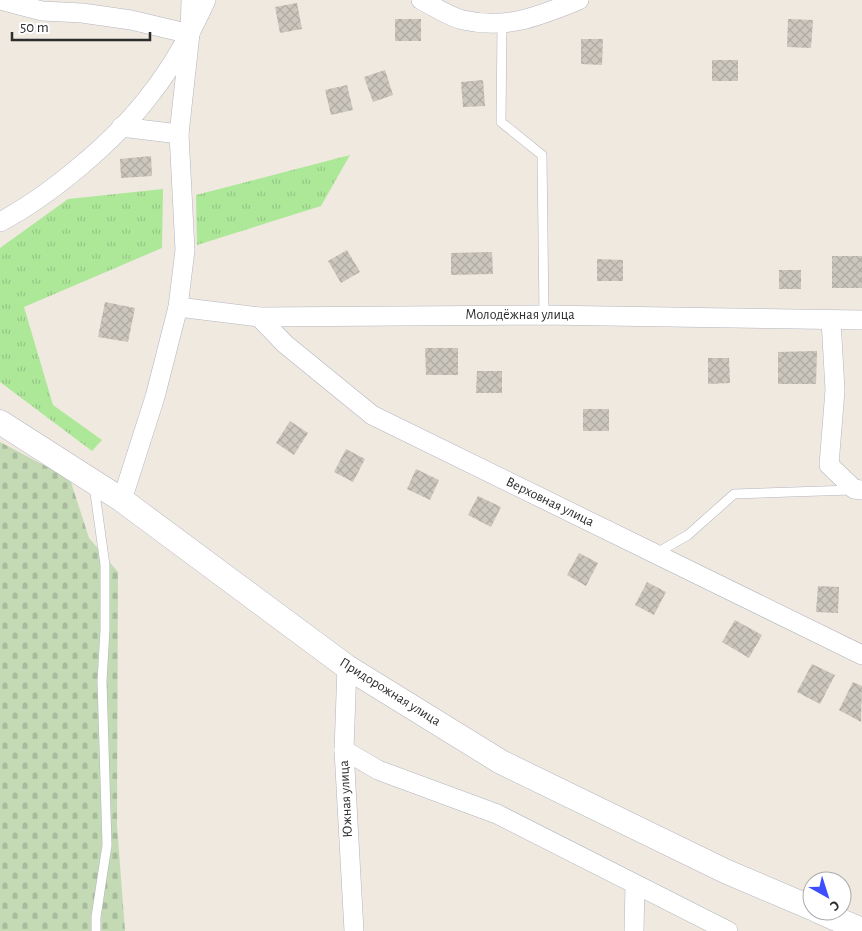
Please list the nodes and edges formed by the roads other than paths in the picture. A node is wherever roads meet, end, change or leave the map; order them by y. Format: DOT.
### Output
graph roads {
  1 [pos="0,0"];
  2 [pos="191,0"];
  3 [pos="206,0"];
  4 [pos="421,0"];
  5 [pos="579,0"];
  6 [pos="502,25"];
  7 [pos="190,34"];
  8 [pos="122,127"];
  9 [pos="178,134"];
  10 [pos="0,222"];
  11 [pos="178,307"];
  12 [pos="544,315"];
  13 [pos="259,317"];
  14 [pos="831,320"];
  15 [pos="862,320"];
  16 [pos="0,422"];
  17 [pos="93,480"];
  18 [pos="858,490"];
  19 [pos="122,500"];
  20 [pos="655,554"];
  21 [pos="862,655"];
  22 [pos="347,667"];
  23 [pos="344,750"];
  24 [pos="635,885"];
  25 [pos="802,904"];
  26 [pos="841,921"];
  27 [pos="862,930"];
  28 [pos="96,931"];
  29 [pos="354,931"];
  30 [pos="634,931"];
  31 [pos="728,931"];
  1 -- 7 [label="street"];
  2 -- 7 [label="street"];
  3 -- 7 [label="street"];
  4 -- 6 [label="street"];
  5 -- 6 [label="street"];
  6 -- 12 [label="lane"];
  7 -- 8 [label="street"];
  7 -- 9 [label="street"];
  8 -- 9 [label="street"];
  8 -- 10 [label="street"];
  9 -- 11 [label="street"];
  11 -- 13 [label="street, Молодёжная улица"];
  11 -- 19 [label="street"];
  12 -- 13 [label="street, Молодёжная улица"];
  12 -- 14 [label="street, Молодёжная улица"];
  13 -- 20 [label="street, Верховная улица"];
  14 -- 15 [label="street, Молодёжная улица"];
  14 -- 18 [label="street"];
  16 -- 17 [label="street, Придорожная улица"];
  17 -- 19 [label="street, Придорожная улица"];
  17 -- 28 [label="lane"];
  18 -- 20 [label="lane"];
  19 -- 22 [label="street, Придорожная улица"];
  20 -- 21 [label="street, Верховная улица"];
  22 -- 23 [label="street, Южная улица"];
  22 -- 25 [label="street, Придорожная улица"];
  23 -- 24 [label="street"];
  23 -- 29 [label="street, Южная улица"];
  24 -- 30 [label="street"];
  24 -- 31 [label="street"];
  26 -- 27 [label="street"];
}
